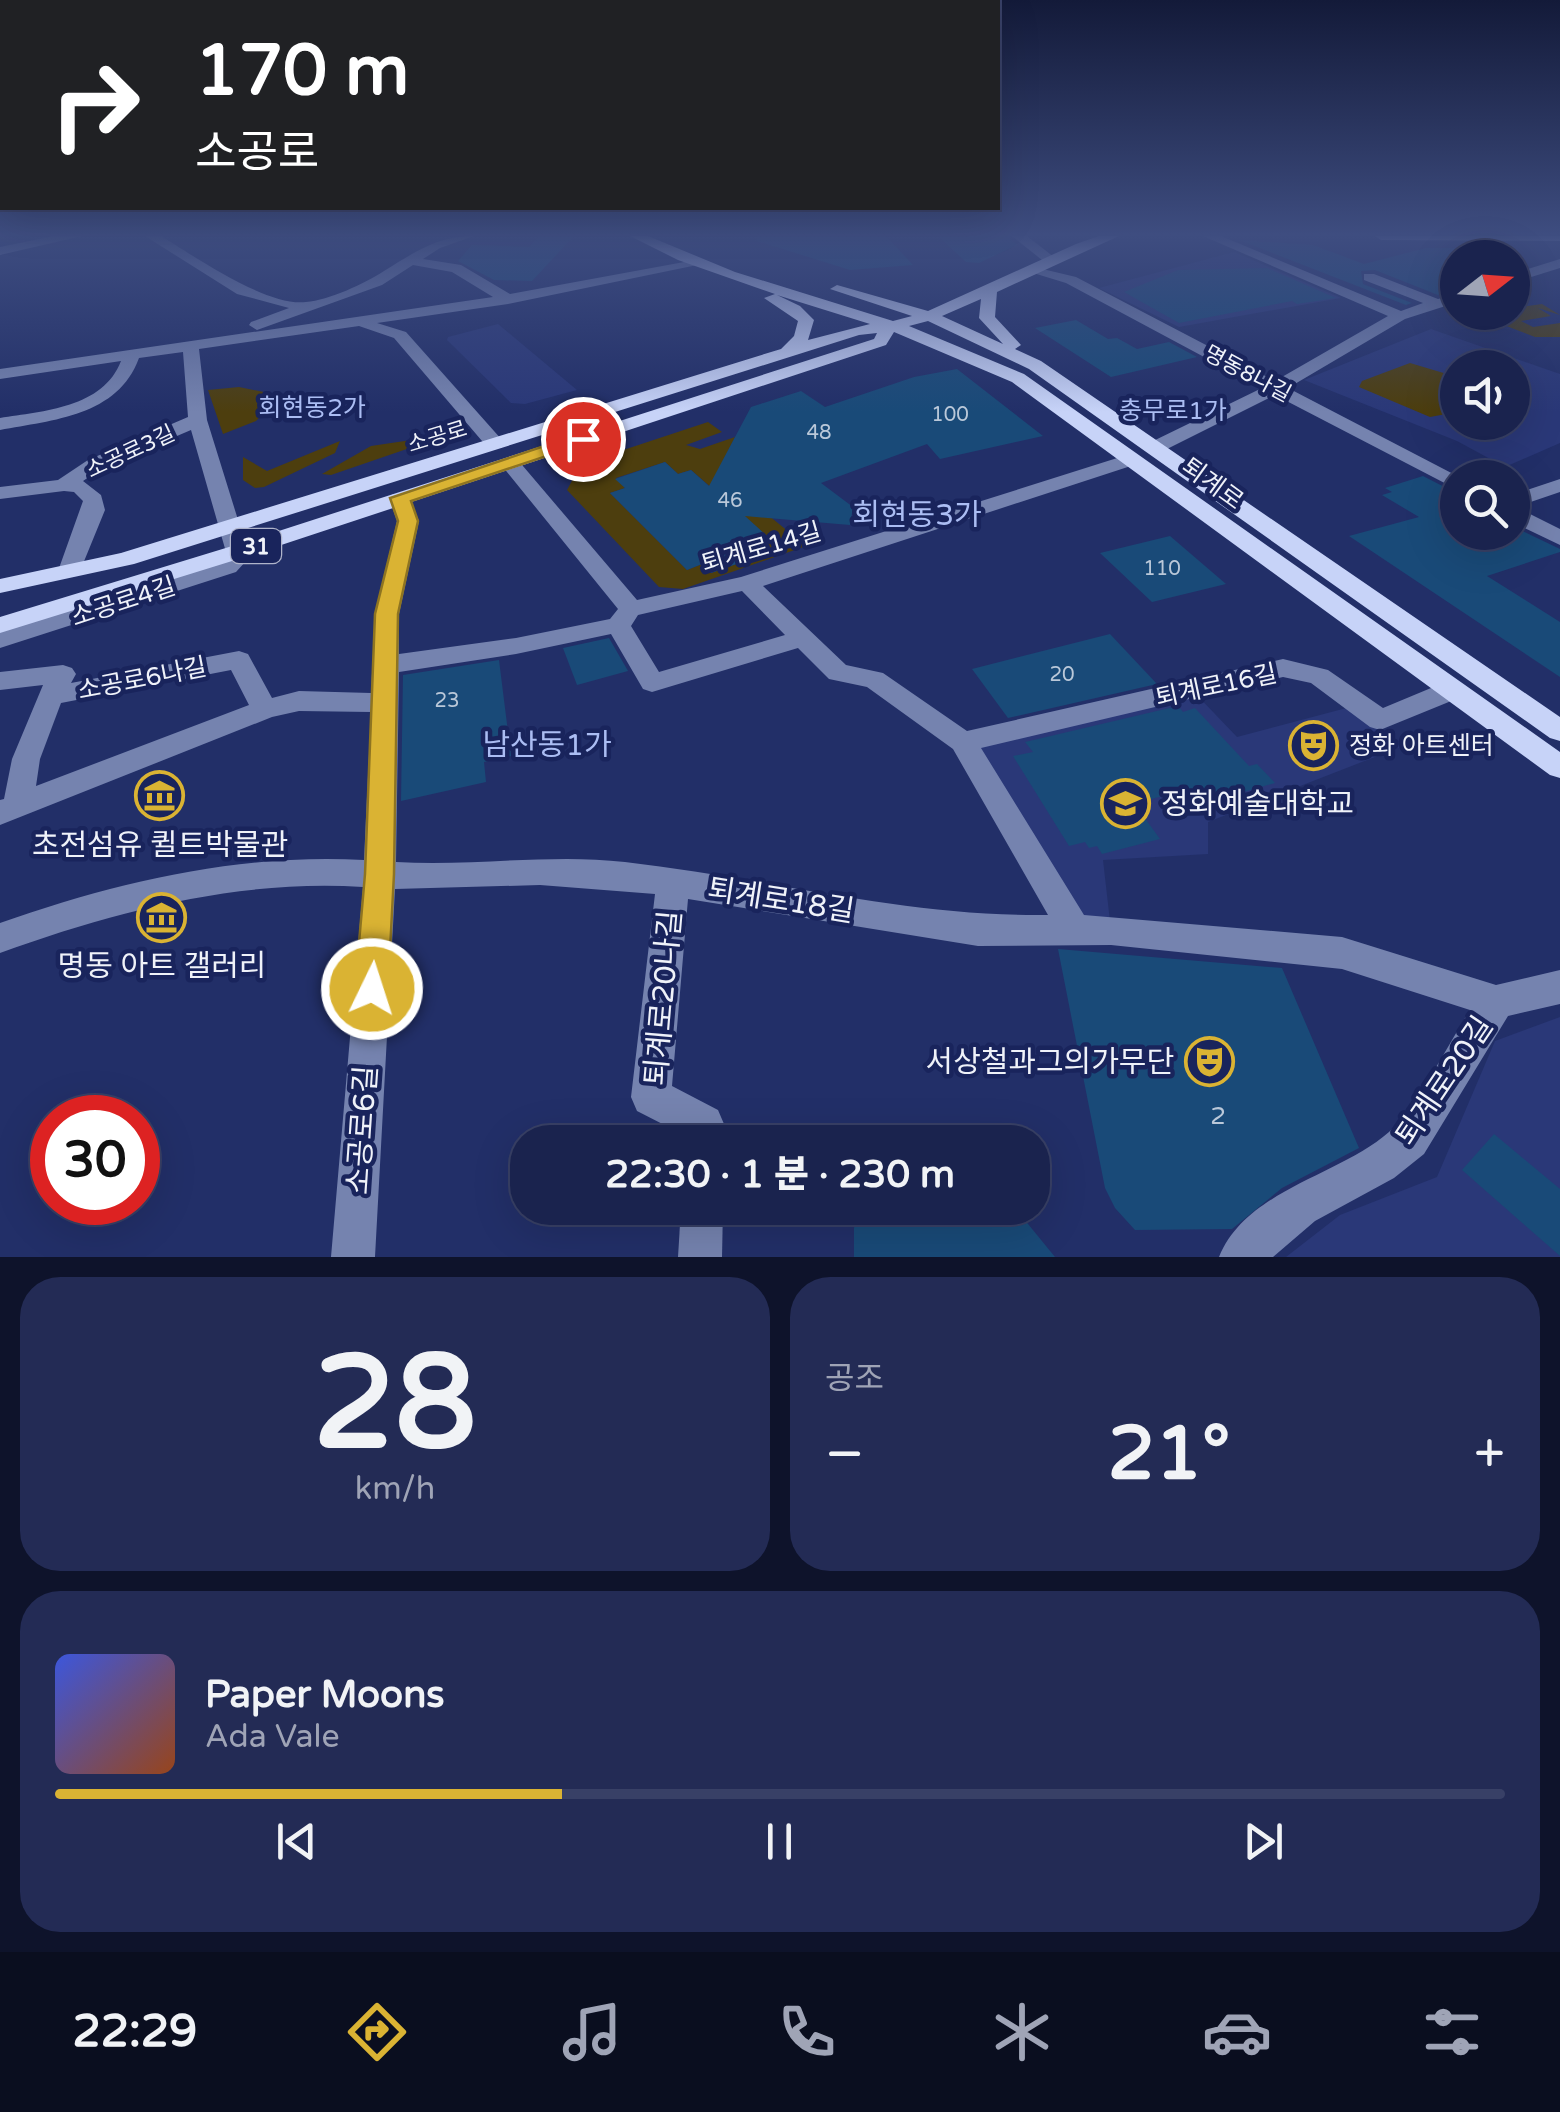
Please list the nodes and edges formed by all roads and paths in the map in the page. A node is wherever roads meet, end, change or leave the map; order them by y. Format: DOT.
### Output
graph roads {
  1 [pos="255,295"];
  2 [pos="339,295"];
  3 [pos="502,295"];
  4 [pos="526,295"];
  5 [pos="760,295"];
  6 [pos="795,295"];
  7 [pos="805,295"];
  8 [pos="844,295"];
  9 [pos="858,295"];
  10 [pos="870,295"];
  11 [pos="948,295"];
  12 [pos="976,295"];
  13 [pos="985,295"];
  14 [pos="1099,295"];
  15 [pos="1349,295"];
  16 [pos="1414,295"];
  17 [pos="508,298"];
  18 [pos="1438,304"];
  19 [pos="301,307"];
  20 [pos="929,316"];
  21 [pos="1400,316"];
  22 [pos="331,324"];
  23 [pos="893,328"];
  24 [pos="848,333"];
  25 [pos="400,334"];
  26 [pos="234,339"];
  27 [pos="867,346"];
  28 [pos="191,348"];
  29 [pos="788,352"];
  30 [pos="971,354"];
  31 [pos="132,355"];
  32 [pos="818,362"];
  33 [pos="1036,365"];
  34 [pos="0,374"];
  35 [pos="1275,388"];
  36 [pos="198,420"];
  37 [pos="0,424"];
  38 [pos="502,453"];
  39 [pos="1144,453"];
  40 [pos="1440,475"];
  41 [pos="1560,484"];
  42 [pos="64,485"];
  43 [pos="0,493"];
  44 [pos="1530,495"];
  45 [pos="400,498"];
  46 [pos="1530,522"];
  47 [pos="1560,538"];
  48 [pos="232,540"];
  49 [pos="70,572"];
  50 [pos="747,583"];
  51 [pos="0,586"];
  52 [pos="624,617"];
  53 [pos="0,624"];
  54 [pos="803,638"];
  55 [pos="0,640"];
  56 [pos="384,665"];
  57 [pos="0,681"];
  58 [pos="1452,690"];
  59 [pos="50,696"];
  60 [pos="384,703"];
  61 [pos="265,710"];
  62 [pos="1560,731"];
  63 [pos="963,742"];
  64 [pos="1560,767"];
  65 [pos="9,810"];
  66 [pos="380,874"];
  67 [pos="673,883"];
  68 [pos="1074,930"];
  69 [pos="0,938"];
  70 [pos="1560,988"];
  71 [pos="1496,1002"];
  72 [pos="704,1125"];
  73 [pos="701,1225"];
  74 [pos="353,1257"];
  75 [pos="700,1257"];
  76 [pos="1241,1257"];
  1 -- 19 [label="street"];
  2 -- 19 [label="street"];
  3 -- 17 [label="street"];
  4 -- 17 [label="street"];
  5 -- 29 [label="main road"];
  6 -- 23 [label="main road, 퇴계로"];
  7 -- 8 [label="main road"];
  9 -- 20 [label="main road, 퇴계로"];
  10 -- 11 [label="main road"];
  12 -- 20 [label="main road, 소공로 / 31"];
  13 -- 33 [label="main road"];
  14 -- 35 [label="street, 명동8나길"];
  15 -- 21 [label="street"];
  16 -- 18 [label="street"];
  17 -- 22 [label="street"];
  17 -- 25 [label="street"];
  18 -- 21 [label="street, 퇴계로14길"];
  19 -- 26 [label="street"];
  20 -- 23 [label="main road, 소공로 / 31"];
  20 -- 33 [label="main road, 퇴계로"];
  21 -- 35 [label="street, 퇴계로14길"];
  22 -- 25 [label="street"];
  22 -- 26 [label="street"];
  23 -- 24 [label="main road, 소공로 / 31"];
  23 -- 27 [label="main road, 소공로 / 31"];
  23 -- 30 [label="main road, 퇴계로"];
  24 -- 29 [label="main road, 소공로 / 31"];
  24 -- 32 [label="main road"];
  25 -- 38 [label="street"];
  26 -- 28 [label="street"];
  27 -- 30 [label="main road"];
  27 -- 32 [label="main road, 소공로 / 31"];
  28 -- 31 [label="street"];
  28 -- 36 [label="street"];
  29 -- 38 [label="main road, 소공로 / 31"];
  30 -- 39 [label="main road, 퇴계로"];
  31 -- 34 [label="street"];
  31 -- 37 [label="street"];
  32 -- 38 [label="main road, 소공로 / 31"];
  33 -- 39 [label="main road, 퇴계로"];
  35 -- 39 [label="street, 퇴계로14길"];
  35 -- 40 [label="street, 명동8나길"];
  36 -- 42 [label="street, 소공로3길"];
  36 -- 48 [label="street"];
  38 -- 45 [label="main road, 소공로 / 31"];
  38 -- 48 [label="main road, 소공로 / 31"];
  38 -- 52 [label="street"];
  39 -- 50 [label="street, 퇴계로14길"];
  39 -- 58 [label="main road, 퇴계로"];
  39 -- 62 [label="main road, 퇴계로"];
  41 -- 44 [label="street"];
  42 -- 43 [label="street, 소공로3길"];
  42 -- 49 [label="street, 소공로3길"];
  45 -- 48 [label="main road, 소공로 / 31"];
  45 -- 56 [label="street, 소공로6길"];
  46 -- 47 [label="street"];
  48 -- 49 [label="main road, 소공로 / 31"];
  48 -- 53 [label="main road, 소공로 / 31"];
  48 -- 55 [label="street, 소공로4길"];
  49 -- 51 [label="main road, 소공로 / 31"];
  50 -- 52 [label="street, 퇴계로14길"];
  50 -- 54 [label="street"];
  52 -- 54 [label="street"];
  52 -- 56 [label="street"];
  54 -- 63 [label="street"];
  56 -- 60 [label="street, 소공로6길"];
  57 -- 59 [label="street, 소공로6나길"];
  58 -- 63 [label="street, 퇴계로16길"];
  58 -- 64 [label="main road, 퇴계로"];
  59 -- 61 [label="street, 소공로6나길"];
  59 -- 65 [label="street, 소공로6나길"];
  60 -- 61 [label="street"];
  60 -- 66 [label="street, 소공로6길"];
  61 -- 65 [label="street"];
  63 -- 68 [label="street"];
  66 -- 67 [label="street, 퇴계로18길"];
  66 -- 69 [label="street, 퇴계로18길"];
  66 -- 74 [label="street, 소공로6길"];
  67 -- 68 [label="street, 퇴계로18길"];
  67 -- 72 [label="street, 퇴계로20나길"];
  68 -- 71 [label="street, 퇴계로18길"];
  70 -- 71 [label="street"];
  71 -- 76 [label="street, 퇴계로20길"];
  73 -- 75 [label="street"];
}
